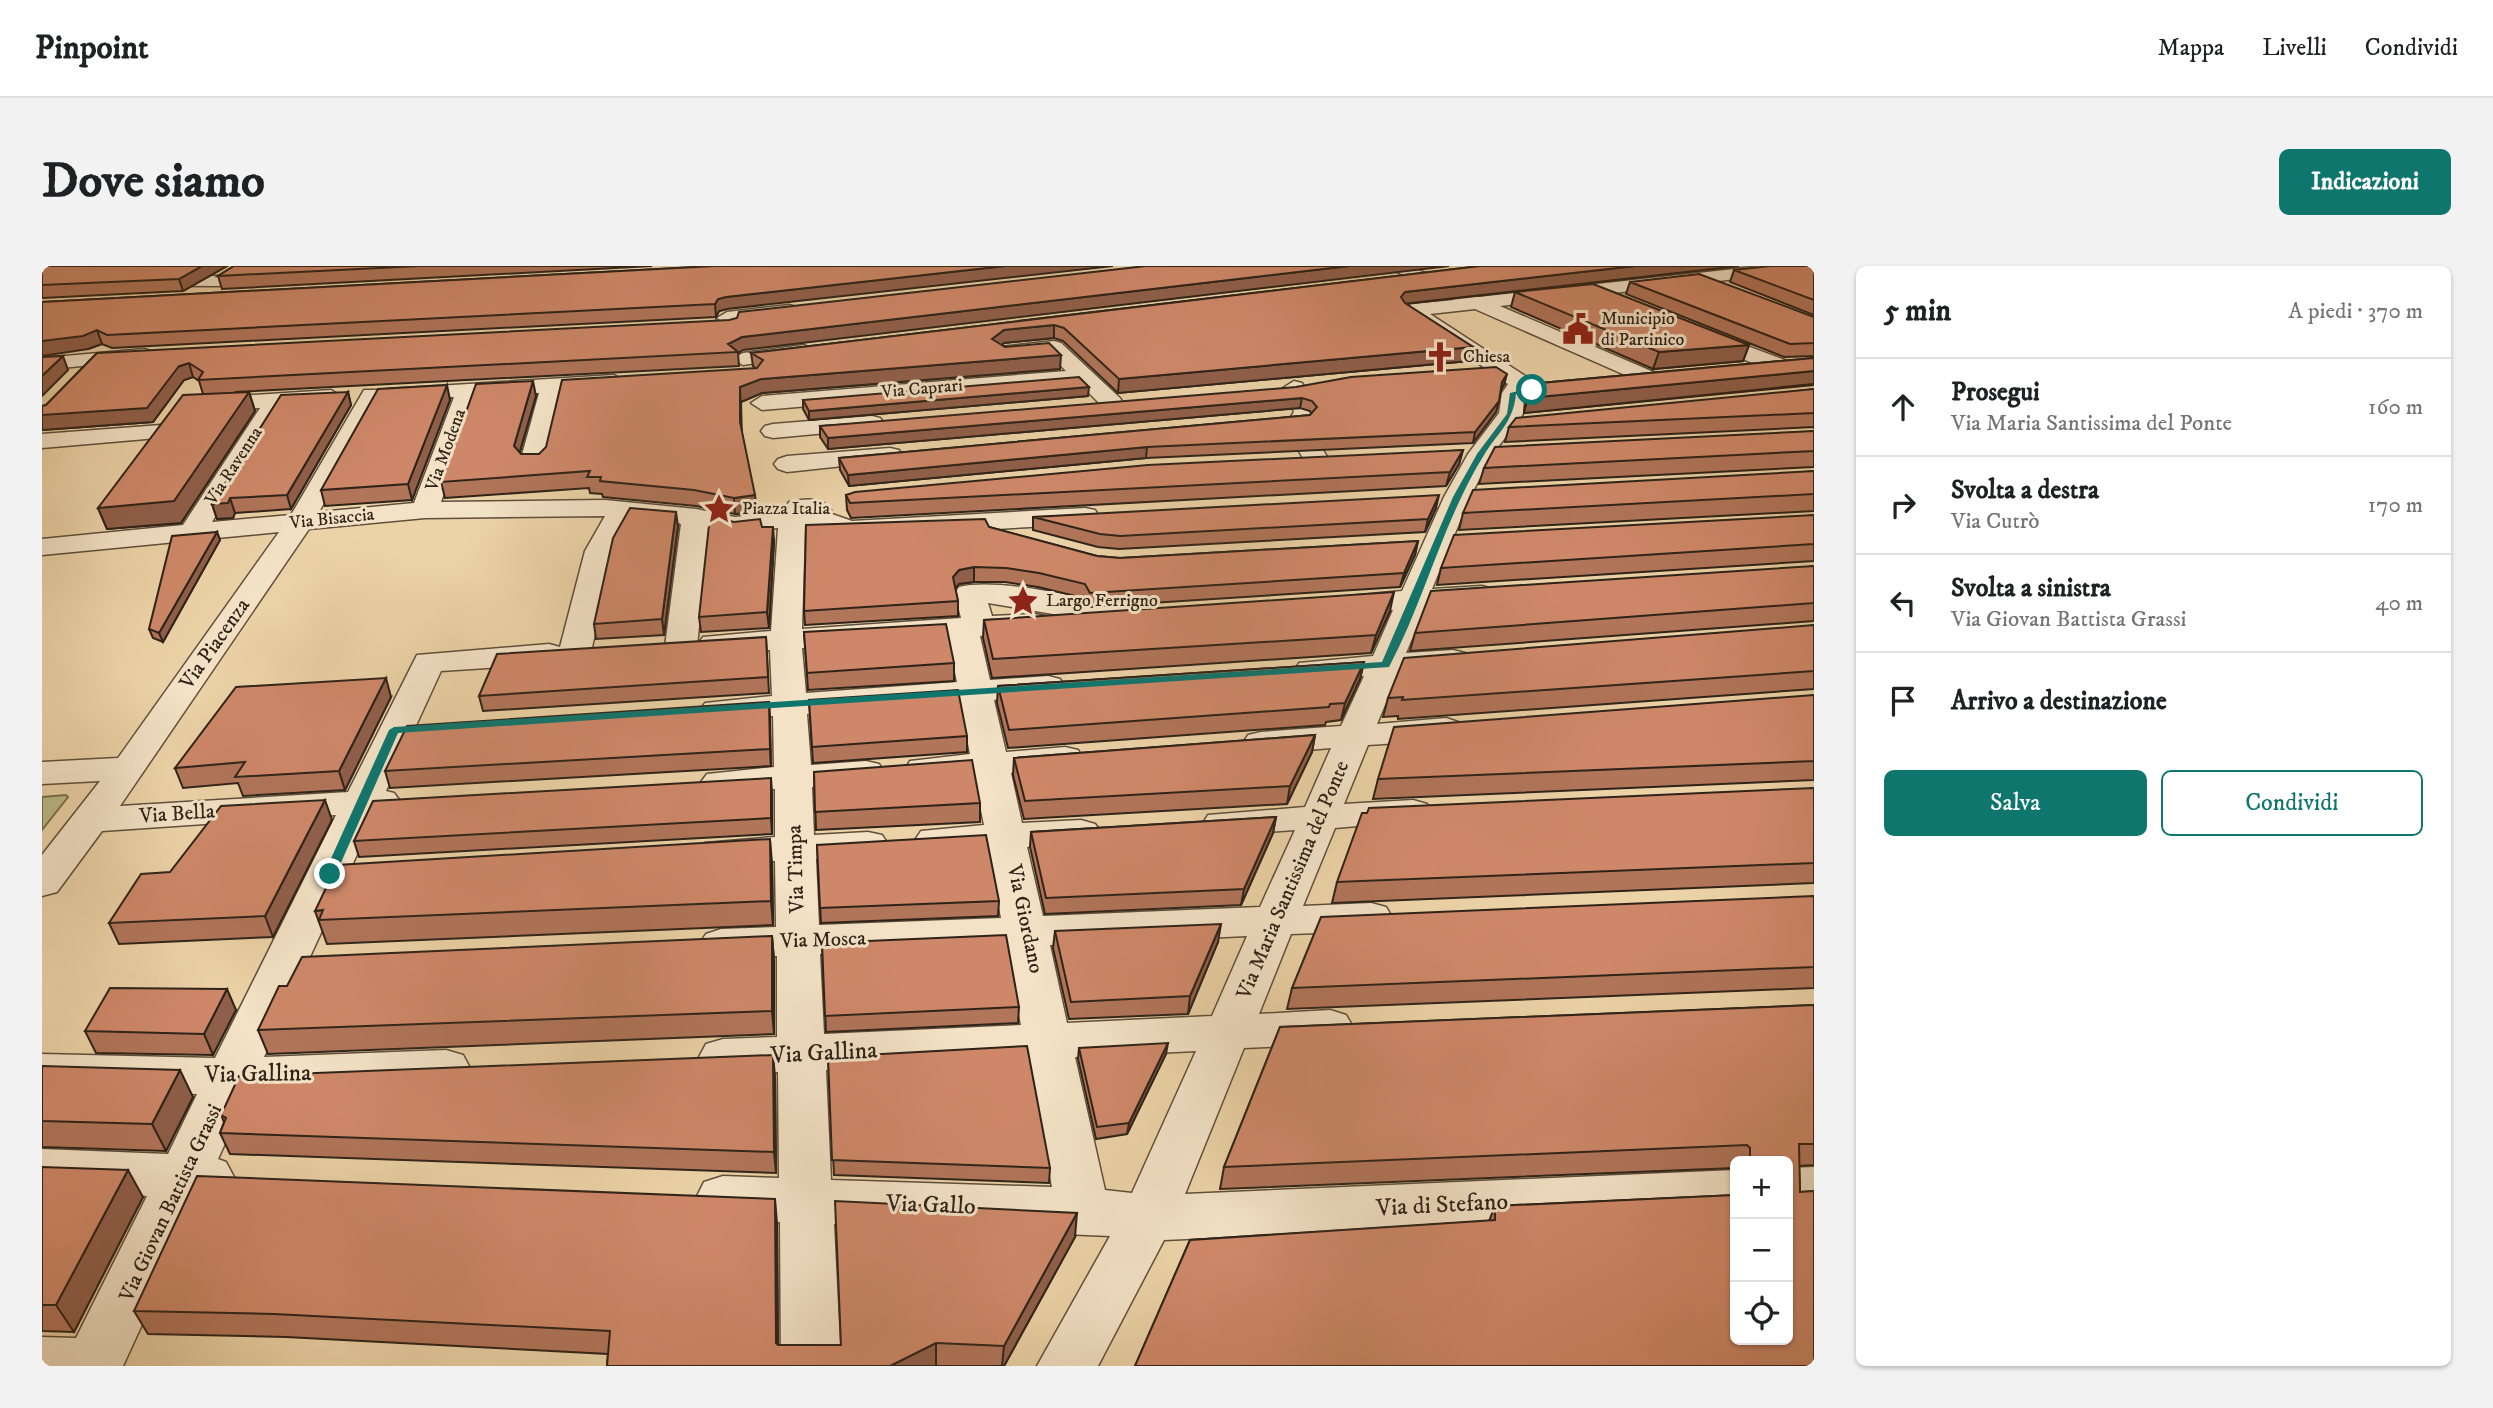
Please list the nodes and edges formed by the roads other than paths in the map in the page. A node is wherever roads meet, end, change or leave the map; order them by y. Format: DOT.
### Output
graph roads {
  1 [pos="244,266"];
  2 [pos="1394,266"];
  3 [pos="1658,266"];
  4 [pos="1810,266"];
  5 [pos="1460,272"];
  6 [pos="287,276"];
  7 [pos="1558,276"];
  8 [pos="1418,277"];
  9 [pos="1787,278"];
  10 [pos="1694,279"];
  11 [pos="1814,279"];
  12 [pos="42,280"];
  13 [pos="218,281"];
  14 [pos="1377,282"];
  15 [pos="1647,284"];
  16 [pos="1592,290"];
  17 [pos="1736,294"];
  18 [pos="280,295"];
  19 [pos="803,300"];
  20 [pos="1685,300"];
  21 [pos="1479,301"];
  22 [pos="1630,306"];
  23 [pos="1681,326"];
  24 [pos="703,327"];
  25 [pos="803,328"];
  26 [pos="733,338"];
  27 [pos="826,349"];
  28 [pos="985,354"];
  29 [pos="96,358"];
  30 [pos="42,364"];
  31 [pos="1494,369"];
  32 [pos="1460,371"];
  33 [pos="1733,372"];
  34 [pos="202,376"];
  35 [pos="724,376"];
  36 [pos="1083,376"];
  37 [pos="631,381"];
  38 [pos="1322,383"];
  39 [pos="1608,383"];
  40 [pos="69,386"];
  41 [pos="552,386"];
  42 [pos="1558,387"];
  43 [pos="1294,388"];
  44 [pos="468,390"];
  45 [pos="1268,390"];
  46 [pos="372,395"];
  47 [pos="276,400"];
  48 [pos="1138,401"];
  49 [pos="762,402"];
  50 [pos="1112,404"];
  51 [pos="179,405"];
  52 [pos="1085,406"];
  53 [pos="1300,418"];
  54 [pos="1272,420"];
  55 [pos="895,421"];
  56 [pos="1504,422"];
  57 [pos="773,431"];
  58 [pos="160,432"];
  59 [pos="42,441"];
  60 [pos="912,453"];
  61 [pos="144,454"];
  62 [pos="1345,460"];
  63 [pos="1317,461"];
  64 [pos="533,462"];
  65 [pos="1291,462"];
  66 [pos="791,470"];
  67 [pos="844,499"];
  68 [pos="623,509"];
  69 [pos="425,510"];
  70 [pos="1115,515"];
  71 [pos="801,516"];
  72 [pos="96,521"];
  73 [pos="300,522"];
  74 [pos="965,523"];
  75 [pos="698,528"];
  76 [pos="192,533"];
  77 [pos="79,543"];
  78 [pos="1044,544"];
  79 [pos="42,547"];
  80 [pos="1512,593"];
  81 [pos="1416,599"];
  82 [pos="1305,606"];
  83 [pos="1138,617"];
  84 [pos="971,627"];
  85 [pos="786,639"];
  86 [pos="1482,657"];
  87 [pos="1385,665"];
  88 [pos="1276,672"];
  89 [pos="1086,684"];
  90 [pos="976,691"];
  91 [pos="790,706"];
  92 [pos="681,712"];
  93 [pos="1480,726"];
  94 [pos="1355,736"];
  95 [pos="1230,746"];
  96 [pos="1104,755"];
  97 [pos="992,764"];
  98 [pos="129,769"];
  99 [pos="42,773"];
  100 [pos="793,778"];
  101 [pos="685,784"];
  102 [pos="414,799"];
  103 [pos="359,802"];
  104 [pos="1444,811"];
  105 [pos="1321,816"];
  106 [pos="89,820"];
  107 [pos="1184,825"];
  108 [pos="1116,830"];
  109 [pos="1007,837"];
  110 [pos="796,848"];
  111 [pos="686,854"];
  112 [pos="42,883"];
  113 [pos="1415,915"];
  114 [pos="1277,920"];
  115 [pos="1028,932"];
  116 [pos="798,940"];
  117 [pos="687,945"];
  118 [pos="1368,1026"];
  119 [pos="1228,1031"];
  120 [pos="1050,1041"];
  121 [pos="802,1054"];
  122 [pos="676,1059"];
  123 [pos="481,1067"];
  124 [pos="42,1073"];
  125 [pos="231,1077"];
  126 [pos="42,1170"];
  127 [pos="183,1176"];
  128 [pos="253,1179"];
  129 [pos="1814,1189"];
  130 [pos="1793,1190"];
  131 [pos="1730,1192"];
  132 [pos="681,1196"];
  133 [pos="806,1201"];
  134 [pos="1083,1210"];
  135 [pos="1148,1218"];
  136 [pos="42,1365"];
  137 [pos="92,1366"];
  138 [pos="811,1366"];
  139 [pos="1067,1366"];
  1 -- 13 [label="street"];
  2 -- 8 [label="street"];
  3 -- 10 [label="street"];
  4 -- 9 [label="street"];
  5 -- 8 [label="street"];
  6 -- 13 [label="street"];
  7 -- 16 [label="street"];
  8 -- 14 [label="street"];
  8 -- 21 [label="street"];
  9 -- 10 [label="street"];
  9 -- 11 [label="street"];
  10 -- 15 [label="street"];
  10 -- 17 [label="street"];
  12 -- 13 [label="street"];
  13 -- 18 [label="street"];
  15 -- 16 [label="street"];
  15 -- 20 [label="street"];
  16 -- 21 [label="street"];
  16 -- 22 [label="street"];
  19 -- 26 [label="street"];
  21 -- 31 [label="street"];
  21 -- 39 [label="street"];
  23 -- 33 [label="street"];
  24 -- 26 [label="street"];
  25 -- 26 [label="street"];
  26 -- 27 [label="street"];
  26 -- 35 [label="street"];
  26 -- 49 [label="street, Via Timpa"];
  28 -- 36 [label="street"];
  29 -- 29 [label="street"];
  29 -- 30 [label="street"];
  29 -- 40 [label="street"];
  31 -- 32 [label="street"];
  31 -- 56 [label="street"];
  34 -- 51 [label="street"];
  36 -- 49 [label="street, Via Caprari"];
  36 -- 50 [label="street"];
  37 -- 41 [label="street"];
  38 -- 43 [label="street"];
  41 -- 44 [label="street"];
  41 -- 64 [label="street"];
  42 -- 56 [label="street"];
  43 -- 45 [label="street"];
  43 -- 53 [label="street"];
  44 -- 46 [label="street"];
  44 -- 69 [label="street, Via Modena"];
  46 -- 47 [label="street"];
  46 -- 73 [label="street, Via Piacenza"];
  47 -- 51 [label="street"];
  47 -- 76 [label="street, Via Ravenna"];
  48 -- 50 [label="street"];
  49 -- 57 [label="street, Via Timpa"];
  50 -- 52 [label="street"];
  51 -- 58 [label="street"];
  53 -- 54 [label="street"];
  53 -- 63 [label="street"];
  55 -- 57 [label="street"];
  56 -- 81 [label="street, Via Maria Santissima del Ponte"];
  57 -- 66 [label="street, Via Timpa"];
  58 -- 59 [label="street"];
  58 -- 61 [label="street"];
  60 -- 66 [label="street"];
  62 -- 63 [label="street"];
  63 -- 65 [label="street"];
  66 -- 71 [label="street, Via Timpa"];
  67 -- 71 [label="street"];
  68 -- 69 [label="street, Via Bisaccia"];
  68 -- 75 [label="street, Via Bisaccia"];
  68 -- 103 [label="street, Via Giovan Battista Grassi"];
  69 -- 73 [label="street, Via Bisaccia"];
  70 -- 74 [label="street"];
  71 -- 74 [label="street"];
  71 -- 75 [label="street"];
  71 -- 85 [label="street, Via Timpa"];
  72 -- 77 [label="street"];
  73 -- 76 [label="street, Via Bisaccia"];
  73 -- 98 [label="street, Via Piacenza"];
  74 -- 78 [label="street"];
  75 -- 85 [label="street"];
  76 -- 77 [label="street, Via Bisaccia"];
  77 -- 79 [label="street, Via Bisaccia"];
  80 -- 81 [label="street"];
  81 -- 82 [label="street"];
  81 -- 87 [label="street, Via Maria Santissima del Ponte"];
  83 -- 84 [label="street"];
  84 -- 85 [label="street"];
  84 -- 90 [label="street, Via Giordano"];
  85 -- 91 [label="street, Via Timpa"];
  86 -- 87 [label="street"];
  87 -- 88 [label="street"];
  87 -- 94 [label="street, Via Maria Santissima del Ponte"];
  89 -- 90 [label="street"];
  90 -- 91 [label="street"];
  90 -- 97 [label="street, Via Giordano"];
  91 -- 92 [label="street"];
  91 -- 100 [label="street, Via Timpa"];
  93 -- 94 [label="street"];
  94 -- 95 [label="street"];
  94 -- 105 [label="street, Via Maria Santissima del Ponte"];
  96 -- 97 [label="street"];
  97 -- 100 [label="street"];
  97 -- 109 [label="street, Via Giordano"];
  98 -- 99 [label="street"];
  98 -- 106 [label="street, Via Piacenza"];
  100 -- 101 [label="street"];
  100 -- 110 [label="street, Via Timpa"];
  102 -- 103 [label="street, Via Bella"];
  103 -- 106 [label="street, Via Bella"];
  103 -- 125 [label="street, Via Giovan Battista Grassi"];
  104 -- 105 [label="street"];
  105 -- 107 [label="street"];
  105 -- 114 [label="street, Via Maria Santissima del Ponte"];
  106 -- 112 [label="street, Via Piacenza"];
  108 -- 109 [label="street"];
  109 -- 110 [label="street"];
  109 -- 115 [label="street, Via Giordano"];
  110 -- 111 [label="street"];
  110 -- 116 [label="street, Via Timpa"];
  113 -- 114 [label="street, Via Mosca"];
  114 -- 115 [label="street, Via Mosca"];
  114 -- 119 [label="street, Via Maria Santissima del Ponte"];
  115 -- 116 [label="street, Via Mosca"];
  115 -- 120 [label="street, Via Giordano"];
  116 -- 117 [label="street, Via Mosca"];
  116 -- 121 [label="street, Via Timpa"];
  118 -- 119 [label="street, Via Gallina"];
  119 -- 120 [label="street, Via Gallina"];
  119 -- 135 [label="street, Via Maria Santissima del Ponte"];
  120 -- 121 [label="street, Via Gallina"];
  120 -- 134 [label="street, Via Giordano"];
  121 -- 122 [label="street, Via Gallina"];
  121 -- 133 [label="street, Via Timpa"];
  123 -- 125 [label="street, Via Gallina"];
  124 -- 125 [label="street, Via Gallina"];
  125 -- 127 [label="street, Via Giovan Battista Grassi"];
  126 -- 127 [label="street"];
  127 -- 128 [label="street"];
  127 -- 137 [label="street, Via Giovan Battista Grassi"];
  129 -- 130 [label="street"];
  131 -- 135 [label="street, Via di Stefano"];
  132 -- 133 [label="street, Via Gallo"];
  133 -- 134 [label="street, Via Gallo"];
  133 -- 138 [label="street, Via Timpa"];
  134 -- 135 [label="street, Via Gallo"];
  135 -- 139 [label="street, Via Maria Santissima del Ponte"];
  136 -- 137 [label="street"];
}
